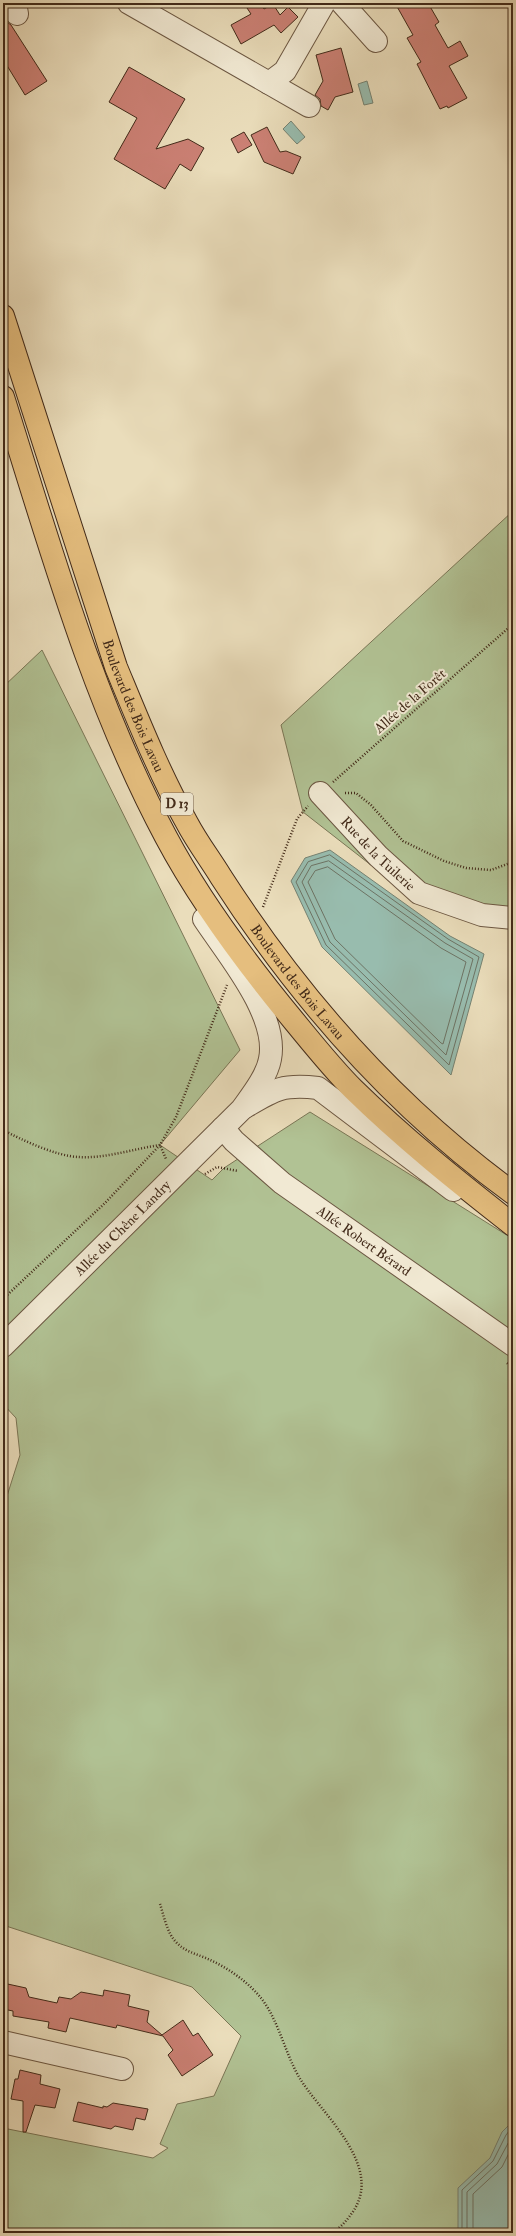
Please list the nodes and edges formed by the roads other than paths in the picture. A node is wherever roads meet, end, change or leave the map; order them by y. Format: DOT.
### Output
graph roads {
  1 [pos="129,3"];
  2 [pos="324,3"];
  3 [pos="342,3"];
  4 [pos="376,40"];
  5 [pos="269,83"];
  6 [pos="309,106"];
  7 [pos="3,316"];
  8 [pos="3,397"];
  9 [pos="320,793"];
  10 [pos="189,878"];
  11 [pos="513,918"];
  12 [pos="242,1109"];
  13 [pos="223,1128"];
  14 [pos="513,1193"];
  15 [pos="513,1226"];
  16 [pos="3,1346"];
  17 [pos="509,1354"];
  18 [pos="3,2042"];
  19 [pos="122,2069"];
  1 -- 5 [label="street"];
  2 -- 5 [label="street"];
  3 -- 4 [label="street"];
  5 -- 6 [label="street"];
  7 -- 14 [label="main road, Boulevard des Bois Lavau / D 13"];
  8 -- 10 [label="main road, Boulevard des Bois Lavau / D 13"];
  9 -- 11 [label="street, Rue de la Tuilerie"];
  10 -- 12 [label="street, Allée du Chêne Landry"];
  10 -- 15 [label="main road, Boulevard des Bois Lavau / D 13"];
  12 -- 13 [label="street, Allée du Chêne Landry"];
  12 -- 15 [label="street, Allée du Chêne Landry"];
  13 -- 16 [label="street, Allée du Chêne Landry"];
  13 -- 17 [label="street, Allée Robert Bérard"];
  18 -- 19 [label="street"];
}
